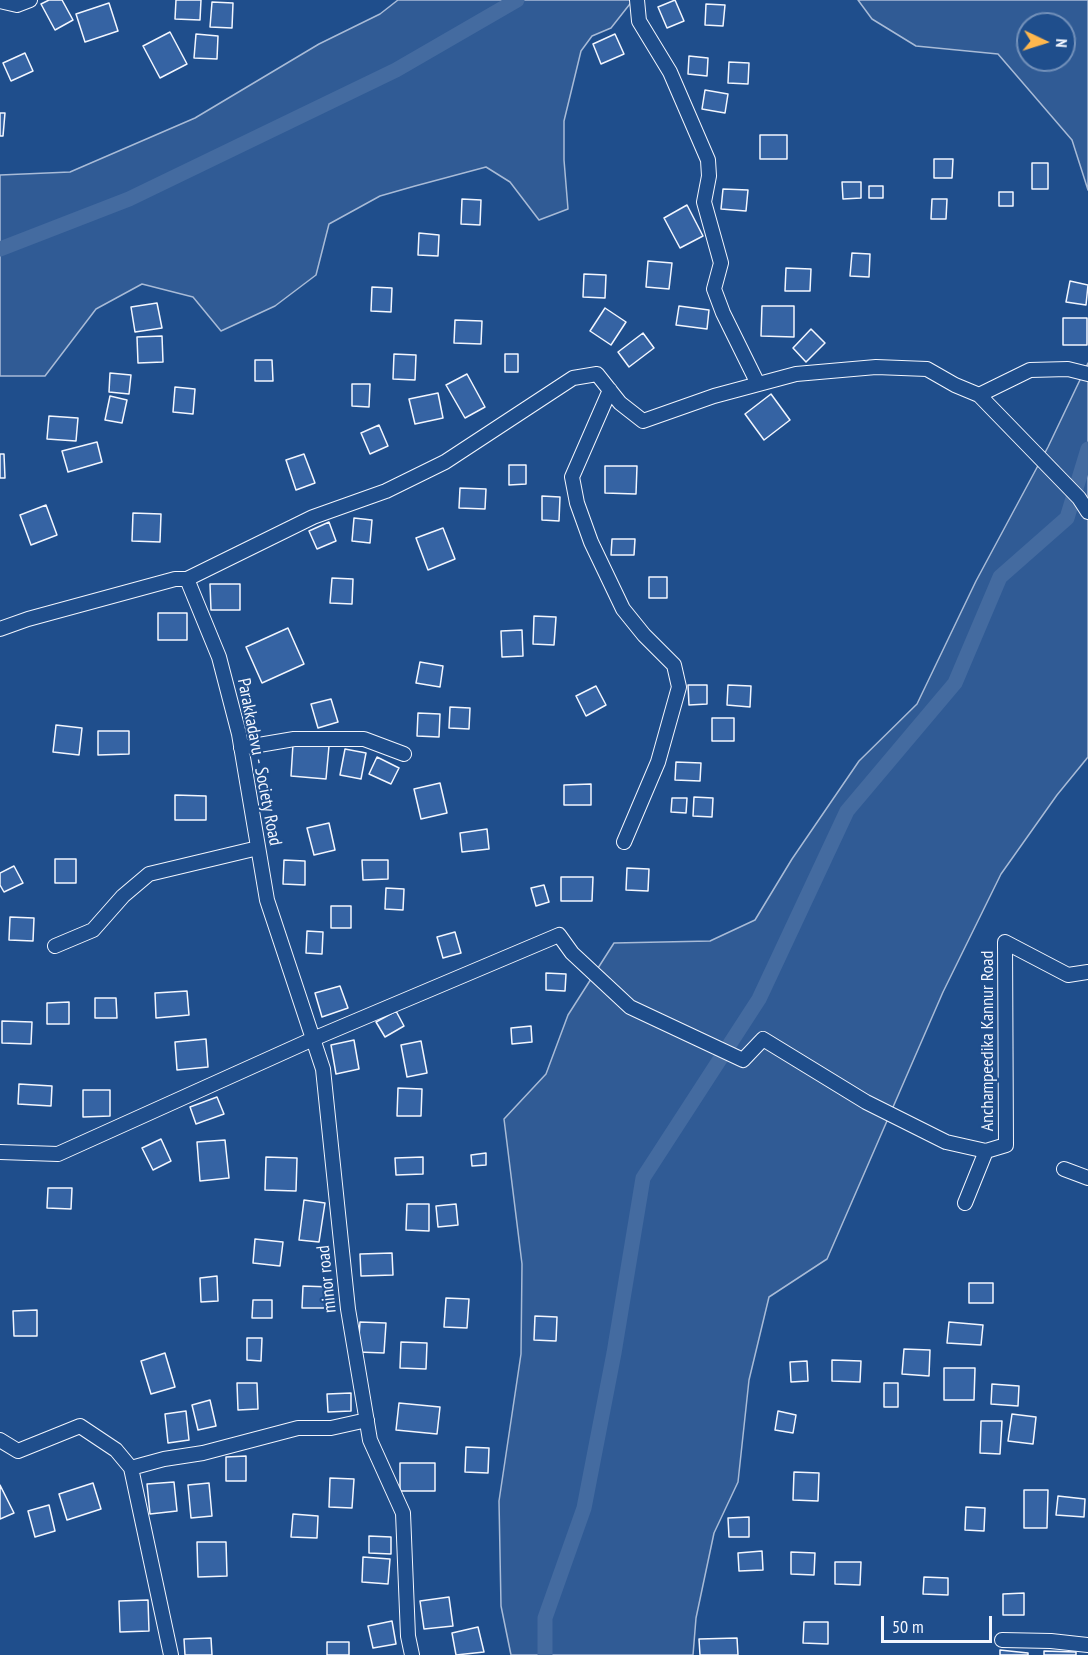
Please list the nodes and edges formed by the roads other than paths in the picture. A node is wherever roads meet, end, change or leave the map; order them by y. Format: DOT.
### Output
graph roads {
  1 [pos="30,0"];
  2 [pos="637,0"];
  3 [pos="0,1"];
  4 [pos="1088,374"];
  5 [pos="758,384"];
  6 [pos="610,390"];
  7 [pos="979,395"];
  8 [pos="1088,512"];
  9 [pos="187,579"];
  10 [pos="0,629"];
  11 [pos="241,748"];
  12 [pos="404,754"];
  13 [pos="624,842"];
  14 [pos="258,848"];
  15 [pos="267,900"];
  16 [pos="55,946"];
  17 [pos="1088,972"];
  18 [pos="313,1039"];
  19 [pos="986,1151"];
  20 [pos="0,1152"];
  21 [pos="1064,1169"];
  22 [pos="1088,1178"];
  23 [pos="965,1203"];
  24 [pos="367,1420"];
  25 [pos="0,1440"];
  26 [pos="131,1468"];
  27 [pos="1002,1640"];
  28 [pos="1088,1645"];
  29 [pos="171,1655"];
  30 [pos="412,1655"];
  1 -- 3 [label="street"];
  2 -- 5 [label="street"];
  4 -- 7 [label="street"];
  5 -- 6 [label="street"];
  5 -- 7 [label="street"];
  6 -- 9 [label="street"];
  6 -- 13 [label="street"];
  7 -- 8 [label="street"];
  9 -- 10 [label="street"];
  9 -- 11 [label="street, Parakkadavu - Society Road"];
  11 -- 12 [label="street"];
  11 -- 14 [label="street, Parakkadavu - Society Road"];
  14 -- 15 [label="street, Parakkadavu - Society Road"];
  14 -- 16 [label="street"];
  15 -- 18 [label="street, minor road"];
  17 -- 19 [label="street, Anchampeedika Kannur Road"];
  18 -- 19 [label="street, Anchampeedika Kannur Road"];
  18 -- 20 [label="street"];
  18 -- 24 [label="street, minor road"];
  19 -- 23 [label="street"];
  21 -- 22 [label="street"];
  24 -- 26 [label="street"];
  24 -- 30 [label="street, minor road"];
  25 -- 26 [label="street"];
  26 -- 29 [label="street"];
  27 -- 28 [label="street"];
}
